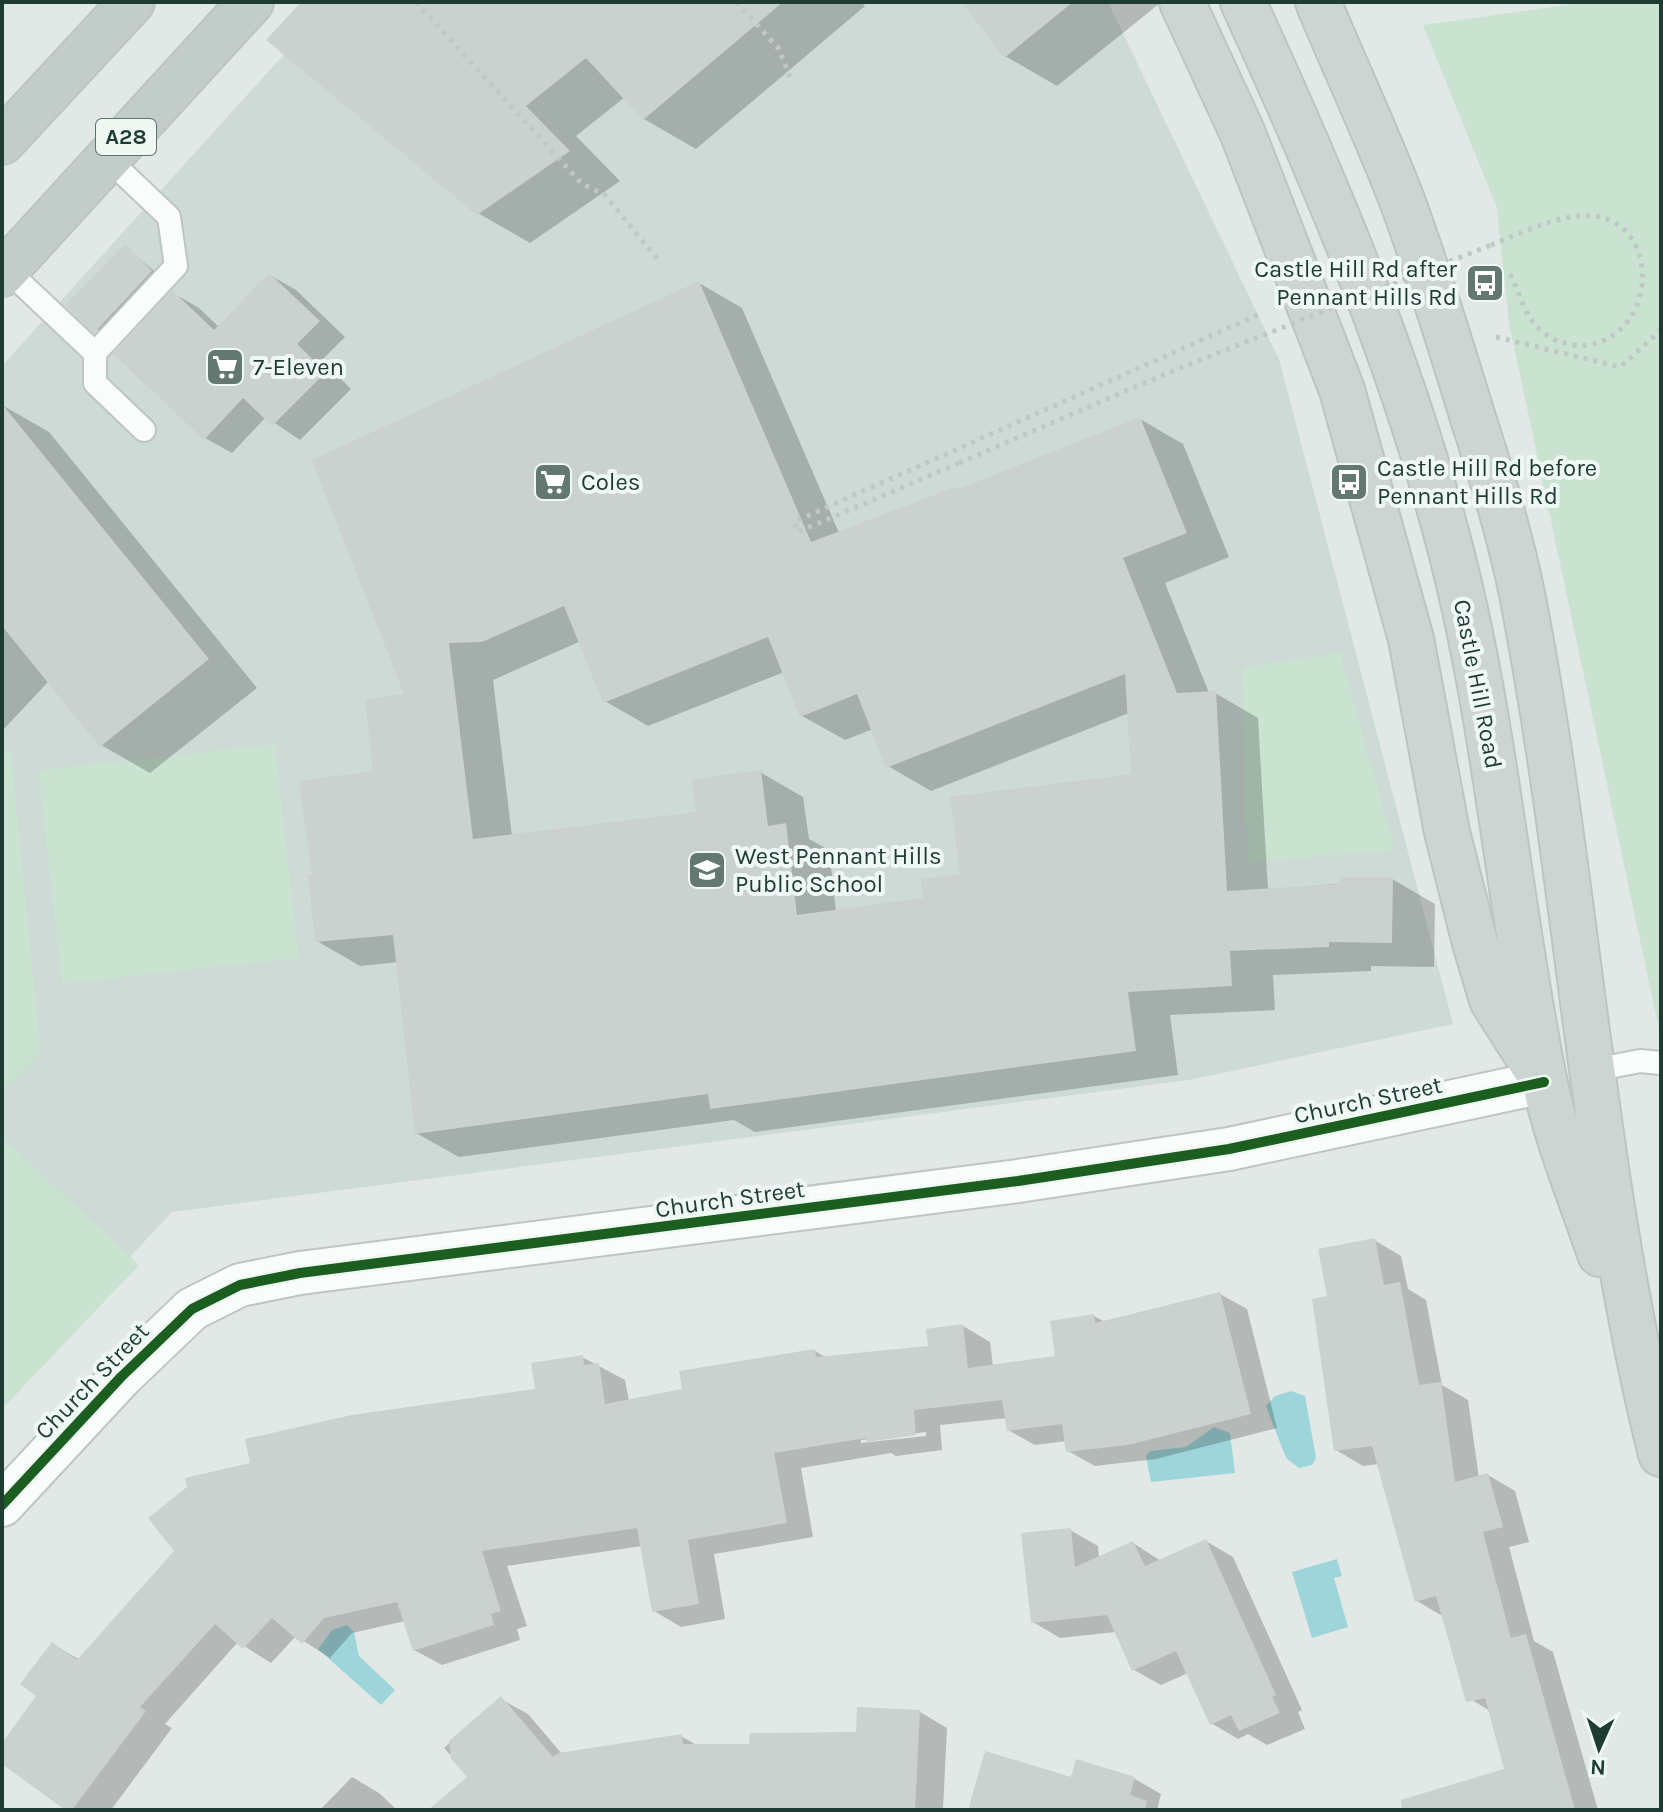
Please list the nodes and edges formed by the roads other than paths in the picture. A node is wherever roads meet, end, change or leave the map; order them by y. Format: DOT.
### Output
graph roads {
  1 [pos="132,2"];
  2 [pos="251,2"];
  3 [pos="1182,2"];
  4 [pos="1243,2"];
  5 [pos="1327,5"];
  6 [pos="2,142"];
  7 [pos="107,158"];
  8 [pos="4,272"];
  9 [pos="95,353"];
  10 [pos="144,430"];
  11 [pos="1661,1063"];
  12 [pos="1594,1070"];
  13 [pos="1544,1082"];
  14 [pos="1644,1385"];
  15 [pos="1661,1454"];
  16 [pos="2,1505"];
  1 -- 6 [label="highway"];
  2 -- 7 [label="highway, A28"];
  3 -- 13 [label="main road"];
  4 -- 13 [label="main road, Castle Hill Road"];
  5 -- 12 [label="main road, Castle Hill Road"];
  7 -- 8 [label="highway, A28"];
  7 -- 9 [label="lane"];
  8 -- 9 [label="lane"];
  9 -- 10 [label="lane"];
  11 -- 12 [label="lane"];
  12 -- 13 [label="main road"];
  12 -- 14 [label="main road, Castle Hill Road"];
  13 -- 14 [label="main road, Castle Hill Road"];
  13 -- 16 [label="street, Church Street"];
  14 -- 15 [label="main road, Castle Hill Road"];
}
